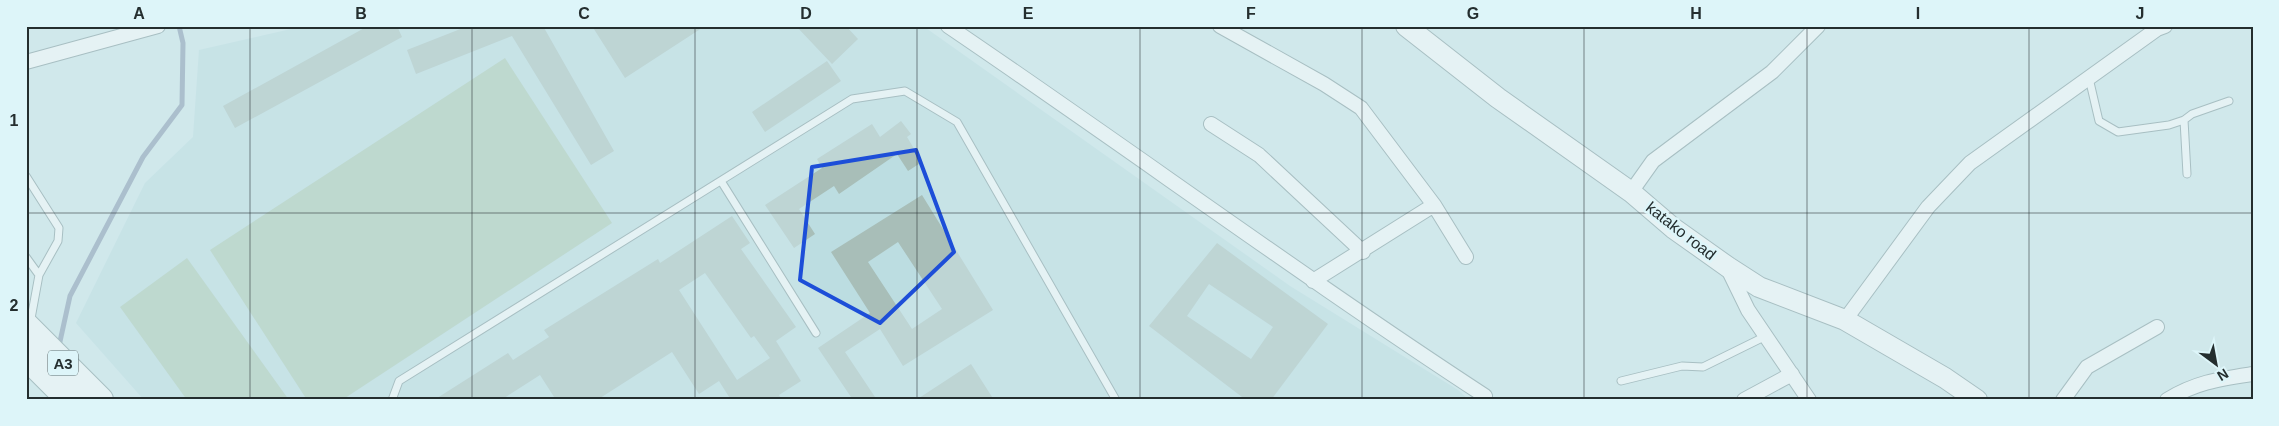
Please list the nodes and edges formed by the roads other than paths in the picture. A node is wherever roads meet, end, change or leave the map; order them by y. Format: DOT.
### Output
graph roads {
  1 [pos="158,26"];
  2 [pos="948,26"];
  3 [pos="1220,26"];
  4 [pos="1406,26"];
  5 [pos="1818,26"];
  6 [pos="2165,26"];
  7 [pos="26,62"];
  8 [pos="2089,78"];
  9 [pos="2229,102"];
  10 [pos="2184,120"];
  11 [pos="1210,124"];
  12 [pos="2187,174"];
  13 [pos="26,176"];
  14 [pos="721,181"];
  15 [pos="1631,192"];
  16 [pos="1434,205"];
  17 [pos="1363,252"];
  18 [pos="26,257"];
  19 [pos="1466,257"];
  20 [pos="1728,267"];
  21 [pos="39,275"];
  22 [pos="1313,281"];
  23 [pos="1845,320"];
  24 [pos="2157,327"];
  25 [pos="28,328"];
  26 [pos="816,332"];
  27 [pos="1766,336"];
  28 [pos="26,356"];
  29 [pos="1792,374"];
  30 [pos="2253,374"];
  31 [pos="1621,381"];
  32 [pos="1485,396"];
  33 [pos="70,400"];
  34 [pos="100,400"];
  35 [pos="392,400"];
  36 [pos="1116,400"];
  37 [pos="1744,400"];
  38 [pos="1809,400"];
  39 [pos="1977,400"];
  40 [pos="2063,400"];
  41 [pos="2168,400"];
  1 -- 7 [label="street"];
  2 -- 22 [label="street"];
  3 -- 16 [label="street"];
  4 -- 15 [label="street, katako road"];
  5 -- 15 [label="street"];
  6 -- 8 [label="street"];
  8 -- 10 [label="lane"];
  8 -- 23 [label="street"];
  9 -- 10 [label="lane"];
  10 -- 12 [label="lane"];
  11 -- 17 [label="street"];
  13 -- 21 [label="lane"];
  14 -- 26 [label="lane"];
  14 -- 35 [label="lane"];
  14 -- 36 [label="lane"];
  15 -- 20 [label="street, katako road"];
  16 -- 17 [label="street"];
  16 -- 19 [label="street"];
  17 -- 22 [label="street"];
  18 -- 21 [label="lane"];
  20 -- 23 [label="street, katako road"];
  20 -- 27 [label="street"];
  21 -- 25 [label="lane"];
  22 -- 32 [label="street"];
  23 -- 39 [label="street, katako road"];
  24 -- 40 [label="street"];
  25 -- 34 [label="highway, A3"];
  27 -- 29 [label="street"];
  27 -- 31 [label="lane"];
  28 -- 33 [label="highway, A3"];
  29 -- 37 [label="street"];
  29 -- 38 [label="street"];
  30 -- 41 [label="street"];
}
